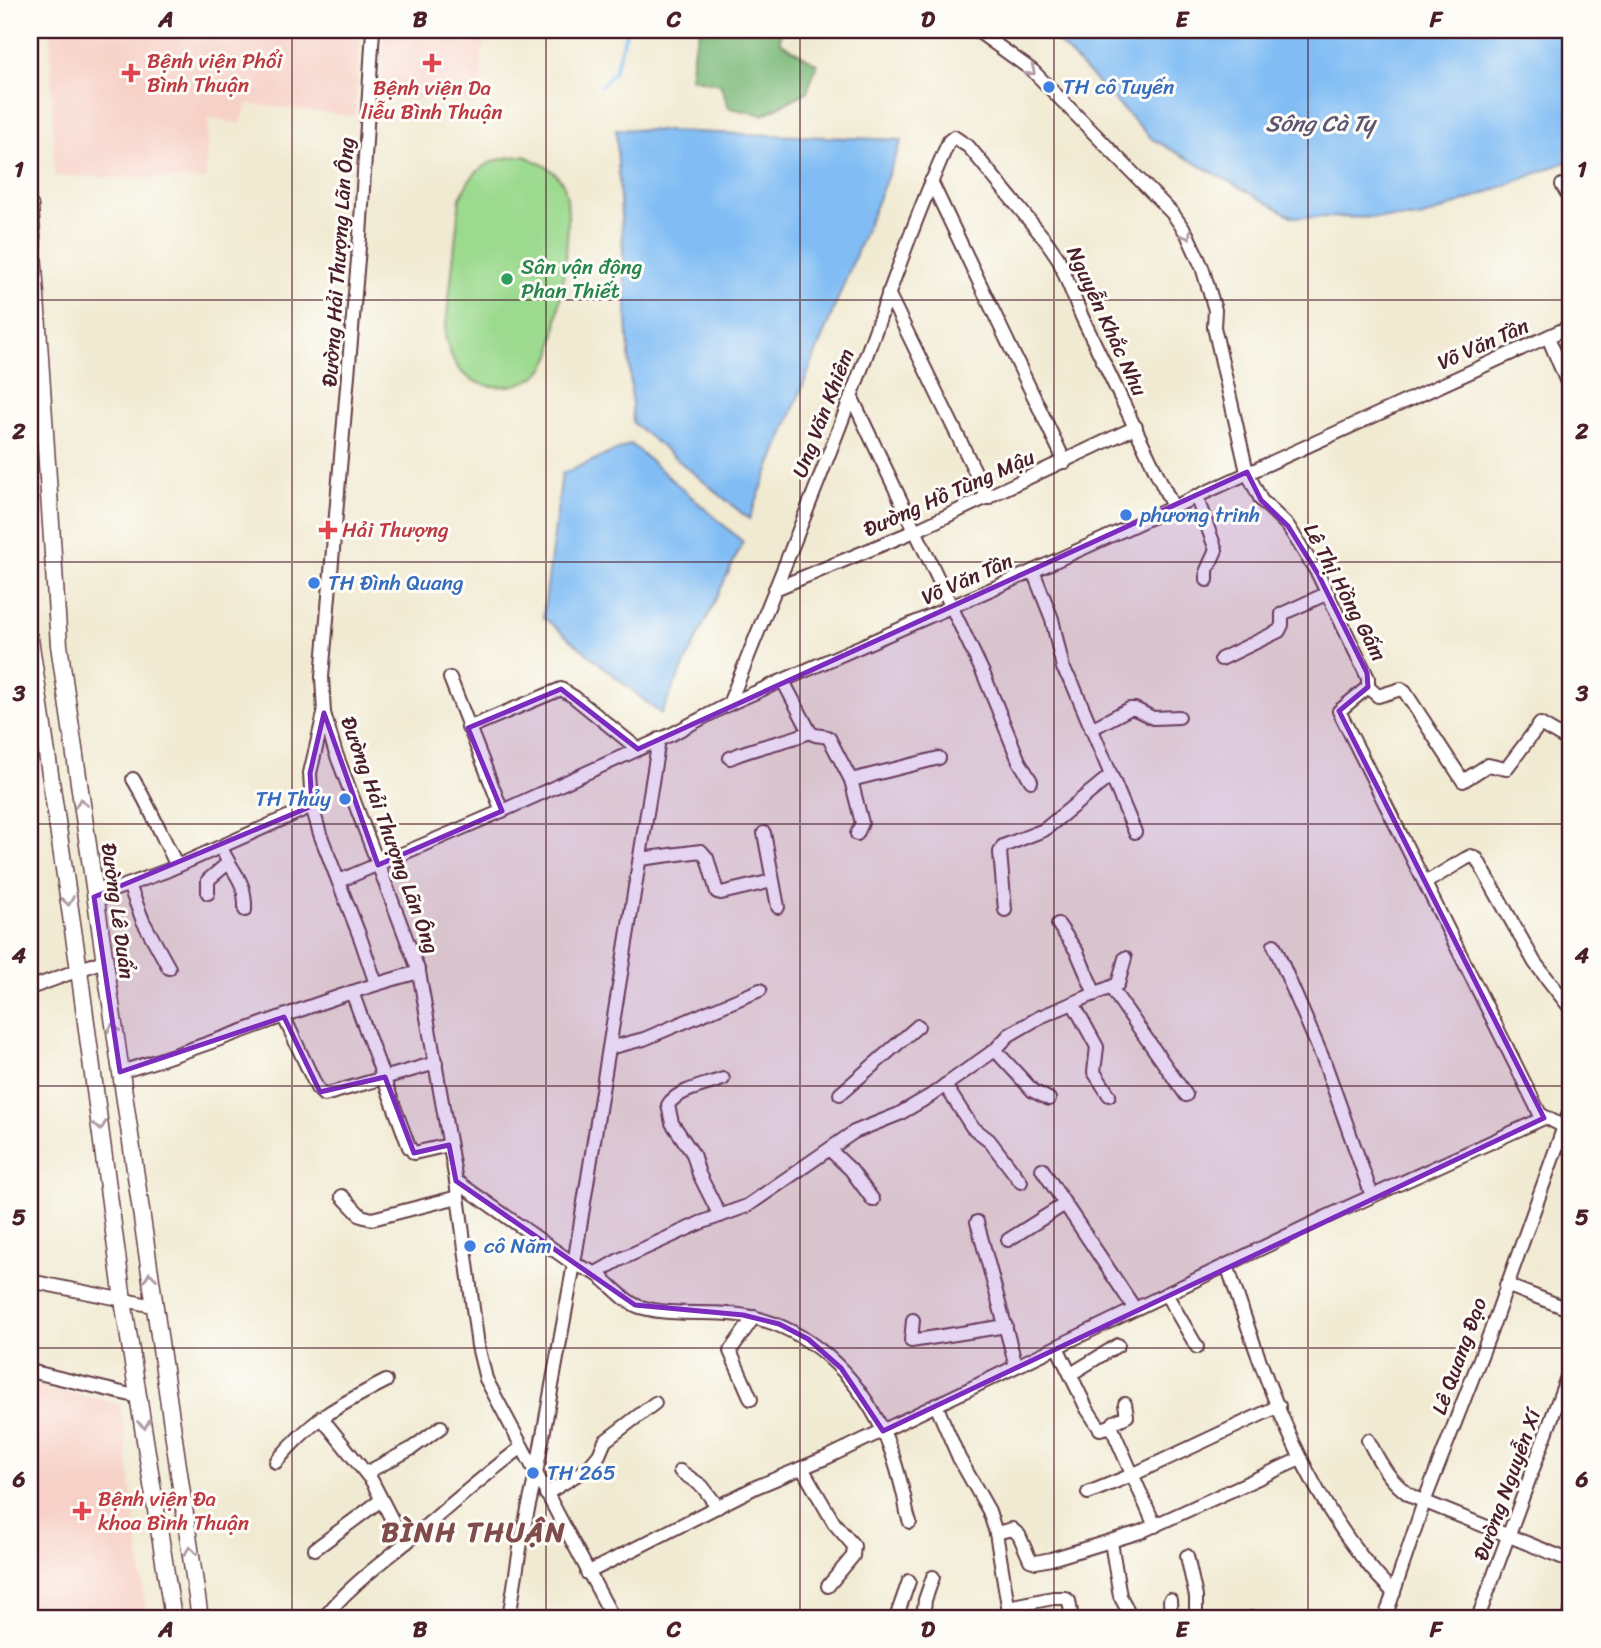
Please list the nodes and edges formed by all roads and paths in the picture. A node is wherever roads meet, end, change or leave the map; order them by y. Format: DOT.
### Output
graph roads {
  1 [pos="373,30"];
  2 [pos="976,30"];
  3 [pos="954,137"];
  4 [pos="931,181"];
  5 [pos="1562,185"];
  6 [pos="1571,200"];
  7 [pos="30,206"];
  8 [pos="33,287"];
  9 [pos="888,293"];
  10 [pos="1571,326"];
  11 [pos="1548,337"];
  12 [pos="1571,392"];
  13 [pos="851,396"];
  14 [pos="1136,427"];
  15 [pos="1065,463"];
  16 [pos="1247,472"];
  17 [pos="1196,496"];
  18 [pos="988,498"];
  19 [pos="1173,507"];
  20 [pos="917,530"];
  21 [pos="1033,571"];
  22 [pos="1207,580"];
  23 [pos="775,589"];
  24 [pos="1328,593"];
  25 [pos="952,607"];
  26 [pos="30,639"];
  27 [pos="59,645"];
  28 [pos="30,647"];
  29 [pos="1221,659"];
  30 [pos="450,678"];
  31 [pos="783,681"];
  32 [pos="1368,687"];
  33 [pos="729,704"];
  34 [pos="324,713"];
  35 [pos="1179,717"];
  36 [pos="468,728"];
  37 [pos="1091,729"];
  38 [pos="810,732"];
  39 [pos="659,740"];
  40 [pos="1571,742"];
  41 [pos="638,749"];
  42 [pos="730,758"];
  43 [pos="939,758"];
  44 [pos="1110,776"];
  45 [pos="133,779"];
  46 [pos="851,780"];
  47 [pos="1031,781"];
  48 [pos="312,806"];
  49 [pos="502,811"];
  50 [pos="1135,832"];
  51 [pos="764,833"];
  52 [pos="857,834"];
  53 [pos="221,847"];
  54 [pos="640,859"];
  55 [pos="228,863"];
  56 [pos="378,865"];
  57 [pos="177,866"];
  58 [pos="339,881"];
  59 [pos="772,881"];
  60 [pos="1425,883"];
  61 [pos="129,885"];
  62 [pos="208,893"];
  63 [pos="94,897"];
  64 [pos="778,907"];
  65 [pos="1005,909"];
  66 [pos="245,910"];
  67 [pos="1058,925"];
  68 [pos="1274,945"];
  69 [pos="1125,958"];
  70 [pos="103,961"];
  71 [pos="169,968"];
  72 [pos="79,970"];
  73 [pos="419,972"];
  74 [pos="376,984"];
  75 [pos="30,988"];
  76 [pos="1111,989"];
  77 [pos="760,990"];
  78 [pos="352,992"];
  79 [pos="1095,994"];
  80 [pos="1073,1003"];
  81 [pos="1571,1009"];
  82 [pos="284,1017"];
  83 [pos="918,1026"];
  84 [pos="609,1048"];
  85 [pos="995,1050"];
  86 [pos="436,1063"];
  87 [pos="120,1072"];
  88 [pos="385,1077"];
  89 [pos="723,1079"];
  90 [pos="945,1085"];
  91 [pos="840,1094"];
  92 [pos="1186,1094"];
  93 [pos="1109,1095"];
  94 [pos="1049,1099"];
  95 [pos="1571,1107"];
  96 [pos="1544,1118"];
  97 [pos="1564,1127"];
  98 [pos="449,1145"];
  99 [pos="830,1150"];
  100 [pos="1041,1169"];
  101 [pos="456,1181"];
  102 [pos="1021,1182"];
  103 [pos="342,1196"];
  104 [pos="1372,1196"];
  105 [pos="458,1197"];
  106 [pos="873,1200"];
  107 [pos="1065,1204"];
  108 [pos="720,1216"];
  109 [pos="977,1222"];
  110 [pos="1008,1240"];
  111 [pos="574,1265"];
  112 [pos="1227,1265"];
  113 [pos="596,1273"];
  114 [pos="30,1280"];
  115 [pos="1506,1285"];
  116 [pos="1166,1294"];
  117 [pos="123,1300"];
  118 [pos="154,1306"];
  119 [pos="1135,1309"];
  120 [pos="1571,1310"];
  121 [pos="754,1317"];
  122 [pos="913,1320"];
  123 [pos="1006,1326"];
  124 [pos="1118,1345"];
  125 [pos="1057,1347"];
  126 [pos="1197,1347"];
  127 [pos="1016,1366"];
  128 [pos="1571,1366"];
  129 [pos="30,1370"];
  130 [pos="1071,1374"];
  131 [pos="386,1381"];
  132 [pos="139,1397"];
  133 [pos="751,1399"];
  134 [pos="655,1403"];
  135 [pos="1125,1404"];
  136 [pos="936,1405"];
  137 [pos="1279,1406"];
  138 [pos="321,1417"];
  139 [pos="1111,1426"];
  140 [pos="441,1427"];
  141 [pos="883,1431"];
  142 [pos="1368,1440"];
  143 [pos="522,1447"];
  144 [pos="1300,1459"];
  145 [pos="276,1462"];
  146 [pos="802,1468"];
  147 [pos="680,1471"];
  148 [pos="366,1473"];
  149 [pos="537,1474"];
  150 [pos="1132,1475"];
  151 [pos="1087,1493"];
  152 [pos="546,1494"];
  153 [pos="381,1500"];
  154 [pos="1424,1502"];
  155 [pos="718,1507"];
  156 [pos="910,1522"];
  157 [pos="1155,1526"];
  158 [pos="996,1533"];
  159 [pos="1508,1536"];
  160 [pos="407,1542"];
  161 [pos="1111,1542"];
  162 [pos="315,1549"];
  163 [pos="1187,1556"];
  164 [pos="1571,1561"];
  165 [pos="587,1573"];
  166 [pos="933,1577"];
  167 [pos="909,1581"];
  168 [pos="828,1586"];
  169 [pos="1394,1593"];
  170 [pos="1170,1600"];
  171 [pos="1571,1611"];
  172 [pos="1009,1613"];
  173 [pos="173,1618"];
  174 [pos="200,1618"];
  175 [pos="324,1618"];
  176 [pos="509,1618"];
  177 [pos="613,1618"];
  178 [pos="895,1618"];
  179 [pos="923,1618"];
  180 [pos="1072,1618"];
  181 [pos="1128,1618"];
  182 [pos="1171,1618"];
  183 [pos="1196,1618"];
  184 [pos="1385,1618"];
  185 [pos="1478,1618"];
  186 [pos="1568,1618"];
  1 -- 34 [label="street, Đường Hải Thượng Lãn Ông"];
  2 -- 16 [label="street, Lê Thị Hồng Gấm, one-way"];
  3 -- 4 [label="street, Ung Văn Khiêm"];
  3 -- 14 [label="street, Nguyễn Khắc Nhu"];
  4 -- 9 [label="street, Ung Văn Khiêm"];
  4 -- 15 [label="street"];
  5 -- 6 [label="street"];
  7 -- 8 [label="main road, Đường Lê Duẩn"];
  8 -- 27 [label="main road, Đường Lê Duẩn"];
  9 -- 13 [label="street, Ung Văn Khiêm"];
  9 -- 18 [label="street"];
  10 -- 11 [label="street, Võ Văn Tần"];
  11 -- 12 [label="street"];
  11 -- 16 [label="street, Võ Văn Tần"];
  13 -- 20 [label="street"];
  13 -- 23 [label="street, Ung Văn Khiêm"];
  14 -- 15 [label="street, Đường Hồ Tùng Mậu"];
  14 -- 19 [label="street, Nguyễn Khắc Nhu"];
  15 -- 18 [label="street, Đường Hồ Tùng Mậu"];
  16 -- 17 [label="street, Võ Văn Tần"];
  16 -- 24 [label="street, Lê Thị Hồng Gấm"];
  17 -- 19 [label="street, Võ Văn Tần"];
  17 -- 22 [label="street"];
  18 -- 20 [label="street, Đường Hồ Tùng Mậu"];
  19 -- 21 [label="street, Võ Văn Tần"];
  20 -- 23 [label="street, Đường Hồ Tùng Mậu"];
  20 -- 25 [label="street"];
  21 -- 25 [label="street, Võ Văn Tần"];
  21 -- 37 [label="street"];
  23 -- 33 [label="street, Ung Văn Khiêm"];
  24 -- 29 [label="street"];
  24 -- 32 [label="street, Lê Thị Hồng Gấm"];
  25 -- 31 [label="street, Võ Văn Tần"];
  25 -- 47 [label="street"];
  26 -- 28 [label="main road"];
  27 -- 28 [label="main road"];
  63 -- 27 [label="main road, Đường Lê Duẩn, one-way"];
  28 -- 72 [label="main road, one-way"];
  30 -- 36 [label="street"];
  31 -- 33 [label="street, Võ Văn Tần"];
  31 -- 38 [label="street"];
  32 -- 40 [label="street"];
  32 -- 60 [label="street, Lê Thị Hồng Gấm"];
  33 -- 39 [label="street, Võ Văn Tần"];
  34 -- 48 [label="street"];
  34 -- 56 [label="street, Đường Hải Thượng Lãn Ông"];
  35 -- 37 [label="street"];
  36 -- 41 [label="street"];
  36 -- 49 [label="street"];
  37 -- 44 [label="street"];
  38 -- 42 [label="street"];
  38 -- 46 [label="street"];
  39 -- 41 [label="street, Võ Văn Tần"];
  39 -- 54 [label="street"];
  41 -- 49 [label="street, Võ Văn Tần"];
  43 -- 46 [label="street"];
  44 -- 50 [label="street"];
  44 -- 65 [label="street"];
  45 -- 57 [label="street"];
  46 -- 52 [label="street"];
  48 -- 53 [label="street"];
  48 -- 58 [label="street"];
  49 -- 56 [label="street, Võ Văn Tần"];
  51 -- 59 [label="street"];
  53 -- 55 [label="street"];
  53 -- 57 [label="street"];
  54 -- 59 [label="street"];
  54 -- 84 [label="street"];
  55 -- 62 [label="street"];
  55 -- 66 [label="street"];
  56 -- 58 [label="street, Võ Văn Tần"];
  56 -- 73 [label="street, Đường Hải Thượng Lãn Ông"];
  57 -- 61 [label="street"];
  58 -- 74 [label="street"];
  59 -- 64 [label="street"];
  60 -- 81 [label="street"];
  60 -- 96 [label="street, Lê Thị Hồng Gấm"];
  61 -- 63 [label="street"];
  61 -- 71 [label="street"];
  63 -- 70 [label="main road, Đường Lê Duẩn"];
  67 -- 79 [label="street"];
  68 -- 104 [label="street"];
  69 -- 76 [label="street"];
  70 -- 72 [label="street"];
  87 -- 70 [label="main road, Đường Lê Duẩn, one-way"];
  72 -- 75 [label="street"];
  72 -- 117 [label="main road, one-way"];
  73 -- 74 [label="street"];
  73 -- 86 [label="street, Đường Hải Thượng Lãn Ông"];
  74 -- 78 [label="street"];
  76 -- 79 [label="street"];
  76 -- 92 [label="street"];
  77 -- 84 [label="street"];
  78 -- 82 [label="street"];
  78 -- 88 [label="street"];
  79 -- 80 [label="street"];
  80 -- 85 [label="street"];
  80 -- 93 [label="street"];
  82 -- 87 [label="street"];
  82 -- 88 [label="street"];
  83 -- 91 [label="street"];
  84 -- 111 [label="street"];
  85 -- 90 [label="street"];
  85 -- 94 [label="street"];
  86 -- 88 [label="street"];
  86 -- 98 [label="street, Đường Hải Thượng Lãn Ông"];
  118 -- 87 [label="main road, Đường Lê Duẩn, one-way"];
  88 -- 98 [label="street"];
  89 -- 108 [label="street"];
  90 -- 99 [label="street"];
  90 -- 102 [label="street"];
  95 -- 97 [label="street, Lê Quang Đạo"];
  96 -- 97 [label="street"];
  96 -- 104 [label="street"];
  97 -- 115 [label="street, Lê Quang Đạo"];
  98 -- 101 [label="street, Đường Hải Thượng Lãn Ông"];
  99 -- 106 [label="street"];
  99 -- 108 [label="street"];
  100 -- 107 [label="street"];
  101 -- 105 [label="street, Đường Hải Thượng Lãn Ông"];
  101 -- 111 [label="street"];
  103 -- 105 [label="street"];
  104 -- 112 [label="street"];
  105 -- 143 [label="street, Đường Hải Thượng Lãn Ông"];
  107 -- 110 [label="street"];
  107 -- 119 [label="street"];
  108 -- 113 [label="street"];
  109 -- 123 [label="street"];
  111 -- 113 [label="street"];
  111 -- 149 [label="street"];
  112 -- 116 [label="street"];
  112 -- 137 [label="street"];
  113 -- 121 [label="street"];
  114 -- 117 [label="street"];
  115 -- 120 [label="street"];
  115 -- 154 [label="street, Lê Quang Đạo"];
  116 -- 119 [label="street"];
  116 -- 126 [label="street"];
  117 -- 118 [label="street"];
  117 -- 132 [label="main road"];
  174 -- 118 [label="main road, Đường Lê Duẩn, one-way"];
  119 -- 125 [label="street"];
  121 -- 133 [label="street"];
  121 -- 141 [label="street"];
  122 -- 123 [label="street"];
  123 -- 127 [label="street"];
  124 -- 130 [label="street"];
  125 -- 127 [label="street"];
  125 -- 130 [label="street"];
  127 -- 136 [label="street"];
  128 -- 159 [label="street, Đường Nguyễn Xí"];
  129 -- 132 [label="street"];
  130 -- 139 [label="street"];
  131 -- 138 [label="street"];
  132 -- 173 [label="main road, one-way"];
  134 -- 152 [label="street"];
  135 -- 139 [label="street"];
  136 -- 141 [label="street"];
  136 -- 158 [label="street"];
  137 -- 144 [label="street"];
  137 -- 150 [label="street"];
  138 -- 145 [label="street"];
  138 -- 148 [label="street"];
  139 -- 150 [label="street"];
  140 -- 148 [label="street"];
  141 -- 146 [label="street"];
  141 -- 156 [label="street"];
  142 -- 154 [label="street"];
  143 -- 149 [label="street, Đường Hải Thượng Lãn Ông"];
  143 -- 160 [label="street"];
  144 -- 157 [label="street"];
  144 -- 169 [label="street"];
  146 -- 155 [label="street"];
  146 -- 168 [label="street"];
  147 -- 155 [label="street"];
  148 -- 153 [label="street"];
  149 -- 152 [label="street, Đường Hải Thượng Lãn Ông"];
  149 -- 176 [label="street"];
  150 -- 151 [label="street"];
  150 -- 157 [label="street"];
  152 -- 165 [label="street, Đường Hải Thượng Lãn Ông"];
  153 -- 160 [label="street"];
  153 -- 162 [label="street"];
  154 -- 159 [label="street"];
  154 -- 169 [label="street, Lê Quang Đạo"];
  155 -- 165 [label="street"];
  157 -- 161 [label="street"];
  158 -- 161 [label="street"];
  158 -- 172 [label="street"];
  159 -- 164 [label="street"];
  159 -- 185 [label="street, Đường Nguyễn Xí"];
  160 -- 175 [label="street"];
  161 -- 181 [label="street"];
  163 -- 183 [label="street"];
  165 -- 177 [label="street, Đường Hải Thượng Lãn Ông"];
  166 -- 179 [label="street"];
  167 -- 178 [label="street"];
  169 -- 184 [label="street, Lê Quang Đạo"];
  170 -- 182 [label="street"];
  171 -- 186 [label="street"];
  172 -- 180 [label="street"];
}
